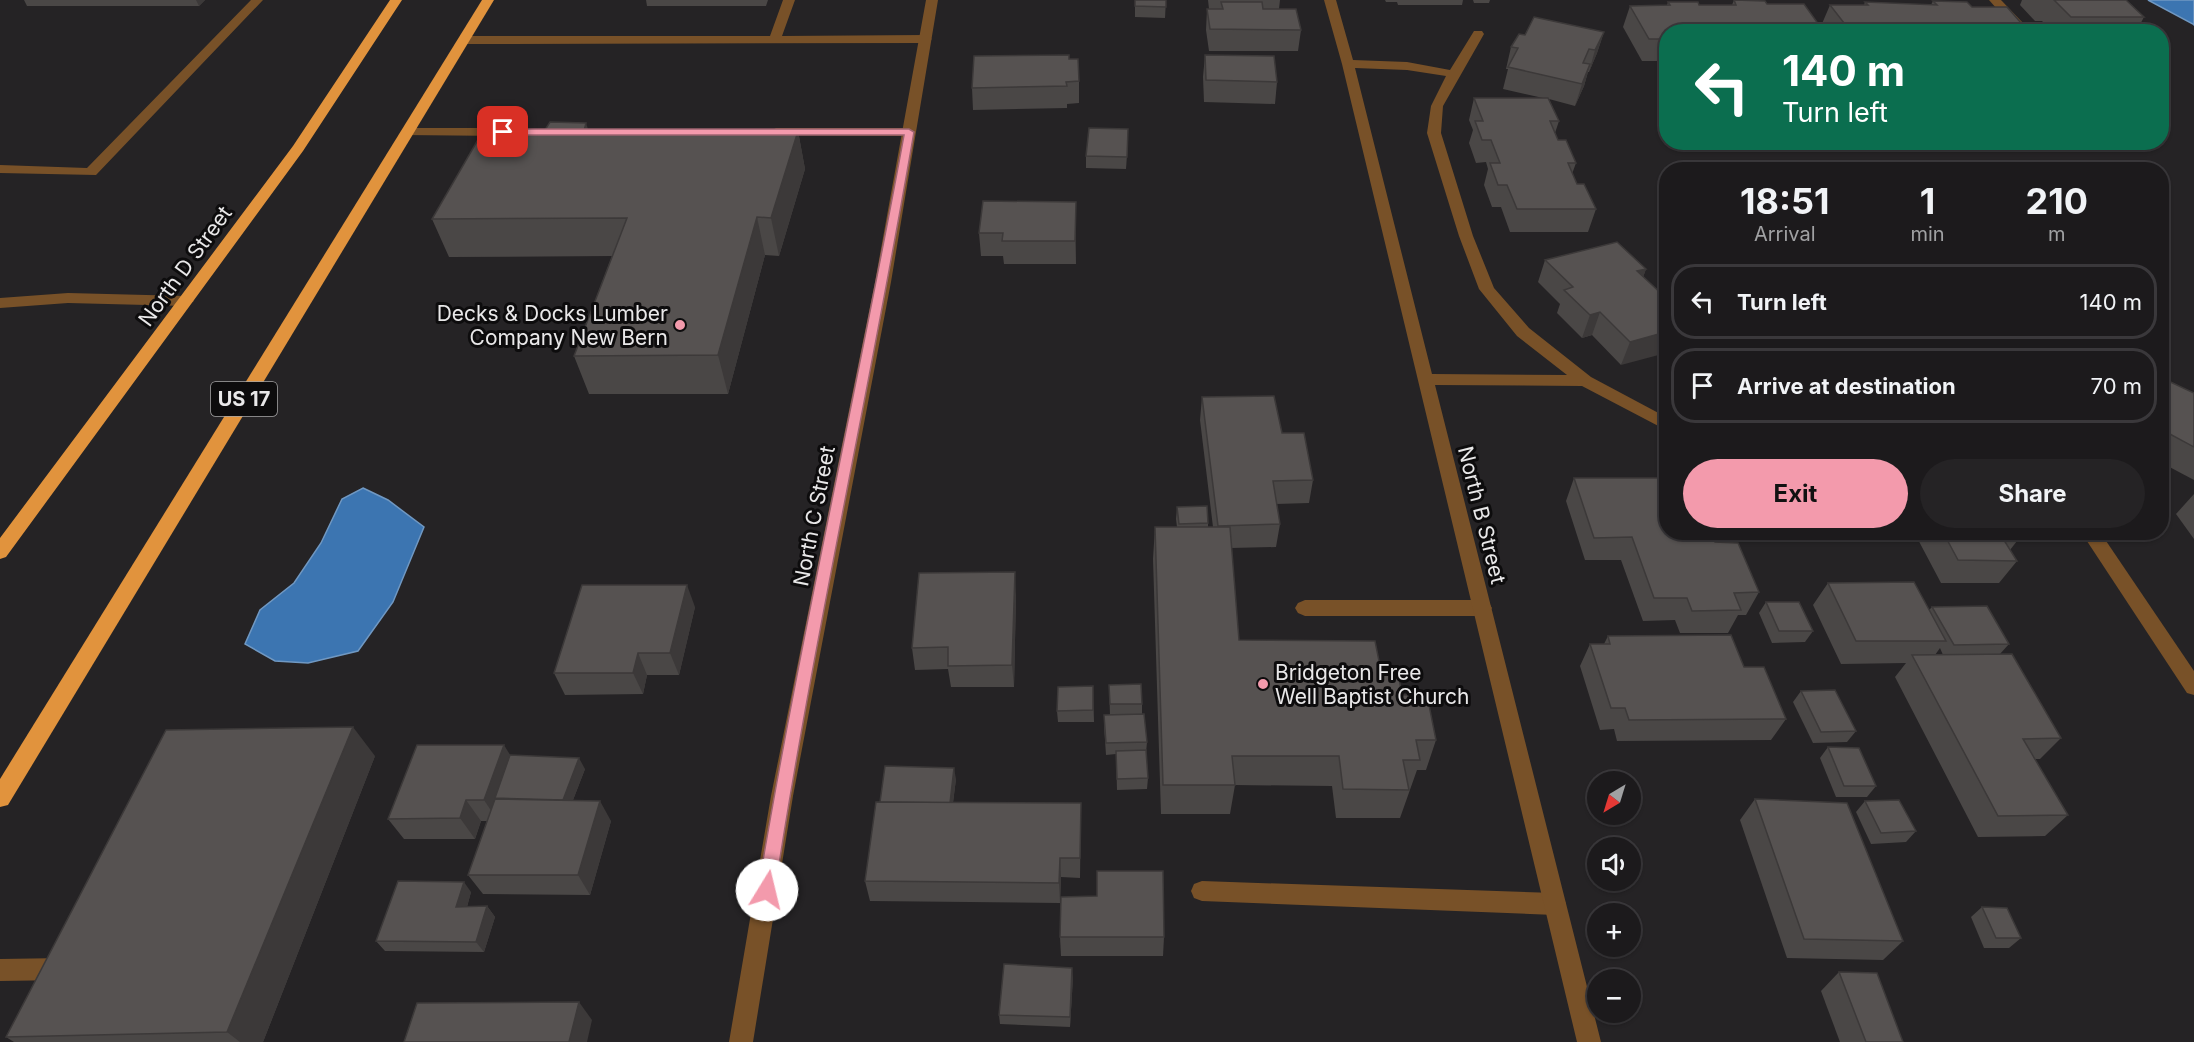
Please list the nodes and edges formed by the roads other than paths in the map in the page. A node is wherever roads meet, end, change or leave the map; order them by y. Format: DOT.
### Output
graph roads {
  1 [pos="256,0"];
  2 [pos="396,0"];
  3 [pos="488,0"];
  4 [pos="789,0"];
  5 [pos="932,0"];
  6 [pos="1330,0"];
  7 [pos="1995,0"];
  8 [pos="2017,24"];
  9 [pos="1478,34"];
  10 [pos="775,39"];
  11 [pos="926,39"];
  12 [pos="464,40"];
  13 [pos="1348,64"];
  14 [pos="1454,74"];
  15 [pos="408,132"];
  16 [pos="515,132"];
  17 [pos="766,132"];
  18 [pos="909,132"];
  19 [pos="0,169"];
  20 [pos="186,301"];
  21 [pos="0,303"];
  22 [pos="1425,379"];
  23 [pos="1585,381"];
  24 [pos="1659,420"];
  25 [pos="2095,540"];
  26 [pos="0,552"];
  27 [pos="1305,608"];
  28 [pos="1482,608"];
  29 [pos="2194,687"];
  30 [pos="0,798"];
  31 [pos="1202,891"];
  32 [pos="1555,903"];
  33 [pos="75,969"];
  34 [pos="0,970"];
  35 [pos="741,1042"];
  36 [pos="1589,1042"];
  1 -- 19 [label="street"];
  2 -- 20 [label="highway, North D Street"];
  3 -- 12 [label="highway, US 17"];
  4 -- 10 [label="street"];
  5 -- 11 [label="street, North C Street"];
  6 -- 13 [label="street, North B Street"];
  7 -- 8 [label="street"];
  9 -- 14 [label="street"];
  10 -- 11 [label="street"];
  10 -- 12 [label="street"];
  11 -- 18 [label="street, North C Street"];
  12 -- 15 [label="highway, US 17"];
  13 -- 14 [label="street"];
  13 -- 22 [label="street, North B Street"];
  14 -- 23 [label="street"];
  15 -- 16 [label="street"];
  15 -- 30 [label="highway, US 17"];
  17 -- 18 [label="street"];
  18 -- 35 [label="street, North C Street"];
  20 -- 21 [label="street"];
  20 -- 26 [label="highway, North D Street"];
  22 -- 23 [label="street"];
  22 -- 28 [label="street, North B Street"];
  23 -- 24 [label="street"];
  25 -- 29 [label="street"];
  27 -- 28 [label="street"];
  28 -- 32 [label="street, North B Street"];
  31 -- 32 [label="street"];
  32 -- 36 [label="street, North B Street"];
  33 -- 34 [label="street"];
}
